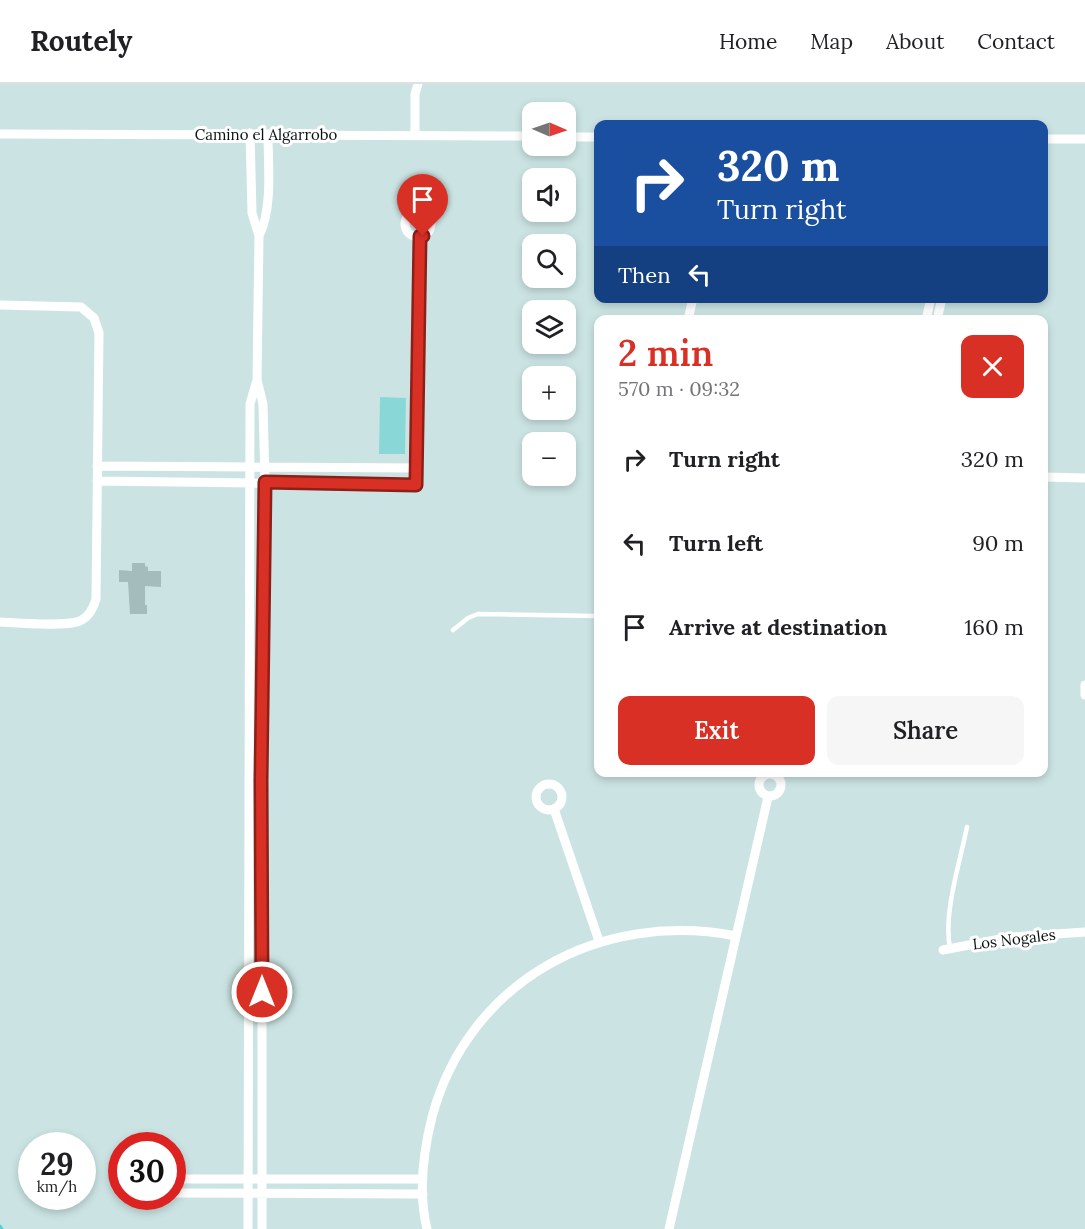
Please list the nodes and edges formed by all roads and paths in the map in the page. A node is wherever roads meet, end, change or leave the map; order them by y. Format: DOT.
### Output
graph roads {
  1 [pos="413,84"];
  2 [pos="418,84"];
  3 [pos="415,94"];
  4 [pos="250,133"];
  5 [pos="0,134"];
  6 [pos="268,134"];
  7 [pos="415,134"];
  8 [pos="522,136"];
  9 [pos="576,136"];
  10 [pos="594,137"];
  11 [pos="1048,139"];
  12 [pos="1085,139"];
  13 [pos="260,236"];
  14 [pos="420,236"];
  15 [pos="0,305"];
  16 [pos="257,380"];
  17 [pos="97,466"];
  18 [pos="250,467"];
  19 [pos="265,467"];
  20 [pos="417,468"];
  21 [pos="1048,477"];
  22 [pos="1085,478"];
  23 [pos="97,481"];
  24 [pos="250,482"];
  25 [pos="265,482"];
  26 [pos="594,616"];
  27 [pos="0,622"];
  28 [pos="453,630"];
  29 [pos="1085,685"];
  30 [pos="1085,695"];
  31 [pos="768,797"];
  32 [pos="554,809"];
  33 [pos="967,827"];
  34 [pos="1085,932"];
  35 [pos="736,936"];
  36 [pos="599,941"];
  37 [pos="947,949"];
  38 [pos="248,1178"];
  39 [pos="262,1178"];
  40 [pos="186,1179"];
  41 [pos="422,1179"];
  42 [pos="186,1193"];
  43 [pos="248,1194"];
  44 [pos="262,1194"];
  45 [pos="423,1194"];
  46 [pos="248,1229"];
  47 [pos="262,1229"];
  48 [pos="427,1229"];
  49 [pos="669,1229"];
  1 -- 3 [label="street"];
  2 -- 3 [label="street"];
  3 -- 7 [label="street"];
  4 -- 5 [label="street, Camino el Algarrobo"];
  4 -- 6 [label="street, Camino el Algarrobo"];
  4 -- 13 [label="street"];
  6 -- 7 [label="street, Camino el Algarrobo"];
  6 -- 13 [label="street"];
  7 -- 8 [label="street, Camino el Algarrobo"];
  9 -- 10 [label="street"];
  11 -- 12 [label="street"];
  13 -- 16 [label="street"];
  14 -- 20 [label="street"];
  15 -- 17 [label="street"];
  16 -- 18 [label="street"];
  16 -- 19 [label="street"];
  17 -- 18 [label="street"];
  17 -- 23 [label="street"];
  18 -- 19 [label="street"];
  18 -- 24 [label="street"];
  19 -- 20 [label="street"];
  19 -- 25 [label="street"];
  20 -- 25 [label="street"];
  21 -- 22 [label="street"];
  23 -- 24 [label="street"];
  23 -- 27 [label="street"];
  24 -- 25 [label="street"];
  24 -- 38 [label="street"];
  25 -- 39 [label="street"];
  26 -- 28 [label="lane"];
  29 -- 30 [label="street"];
  31 -- 35 [label="street"];
  32 -- 36 [label="street"];
  33 -- 37 [label="lane"];
  34 -- 37 [label="street, Los Nogales"];
  35 -- 36 [label="street"];
  35 -- 49 [label="street"];
  36 -- 41 [label="street"];
  38 -- 39 [label="street"];
  38 -- 40 [label="street"];
  38 -- 43 [label="street"];
  39 -- 41 [label="street"];
  39 -- 44 [label="street"];
  41 -- 45 [label="street"];
  42 -- 43 [label="street"];
  43 -- 44 [label="street"];
  43 -- 46 [label="street"];
  44 -- 45 [label="street"];
  44 -- 47 [label="street"];
  45 -- 48 [label="street"];
}
